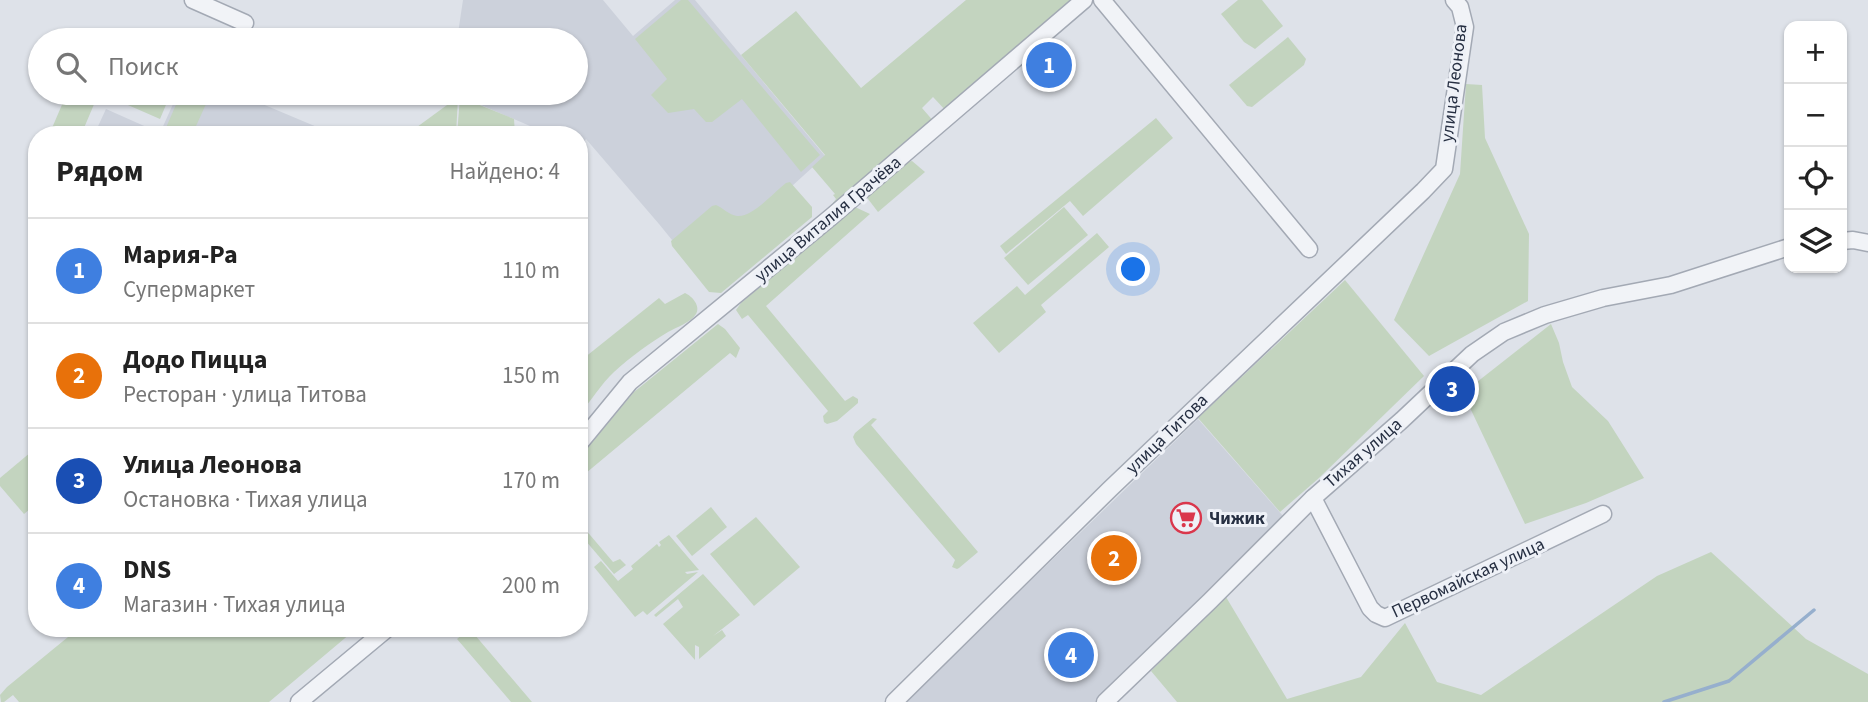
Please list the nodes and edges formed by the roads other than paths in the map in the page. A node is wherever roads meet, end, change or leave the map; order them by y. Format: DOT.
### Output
graph roads {
  1 [pos="193,0"];
  2 [pos="1084,0"];
  3 [pos="1102,0"];
  4 [pos="1454,0"];
  5 [pos="245,23"];
  6 [pos="1444,169"];
  7 [pos="1847,241"];
  8 [pos="1867,243"];
  9 [pos="1309,249"];
  10 [pos="1784,249"];
  11 [pos="588,433"];
  12 [pos="1313,498"];
  13 [pos="1603,514"];
  14 [pos="377,637"];
  15 [pos="299,702"];
  16 [pos="894,702"];
  17 [pos="1105,702"];
  1 -- 5 [label="street"];
  2 -- 11 [label="street, улица Виталия Грачёва"];
  3 -- 9 [label="street"];
  4 -- 6 [label="street, улица Леонова"];
  6 -- 16 [label="street, улица Титова"];
  7 -- 8 [label="street"];
  10 -- 12 [label="street, Тихая улица"];
  12 -- 13 [label="street, Первомайская улица"];
  12 -- 17 [label="street, Тихая улица"];
  14 -- 15 [label="street"];
}
